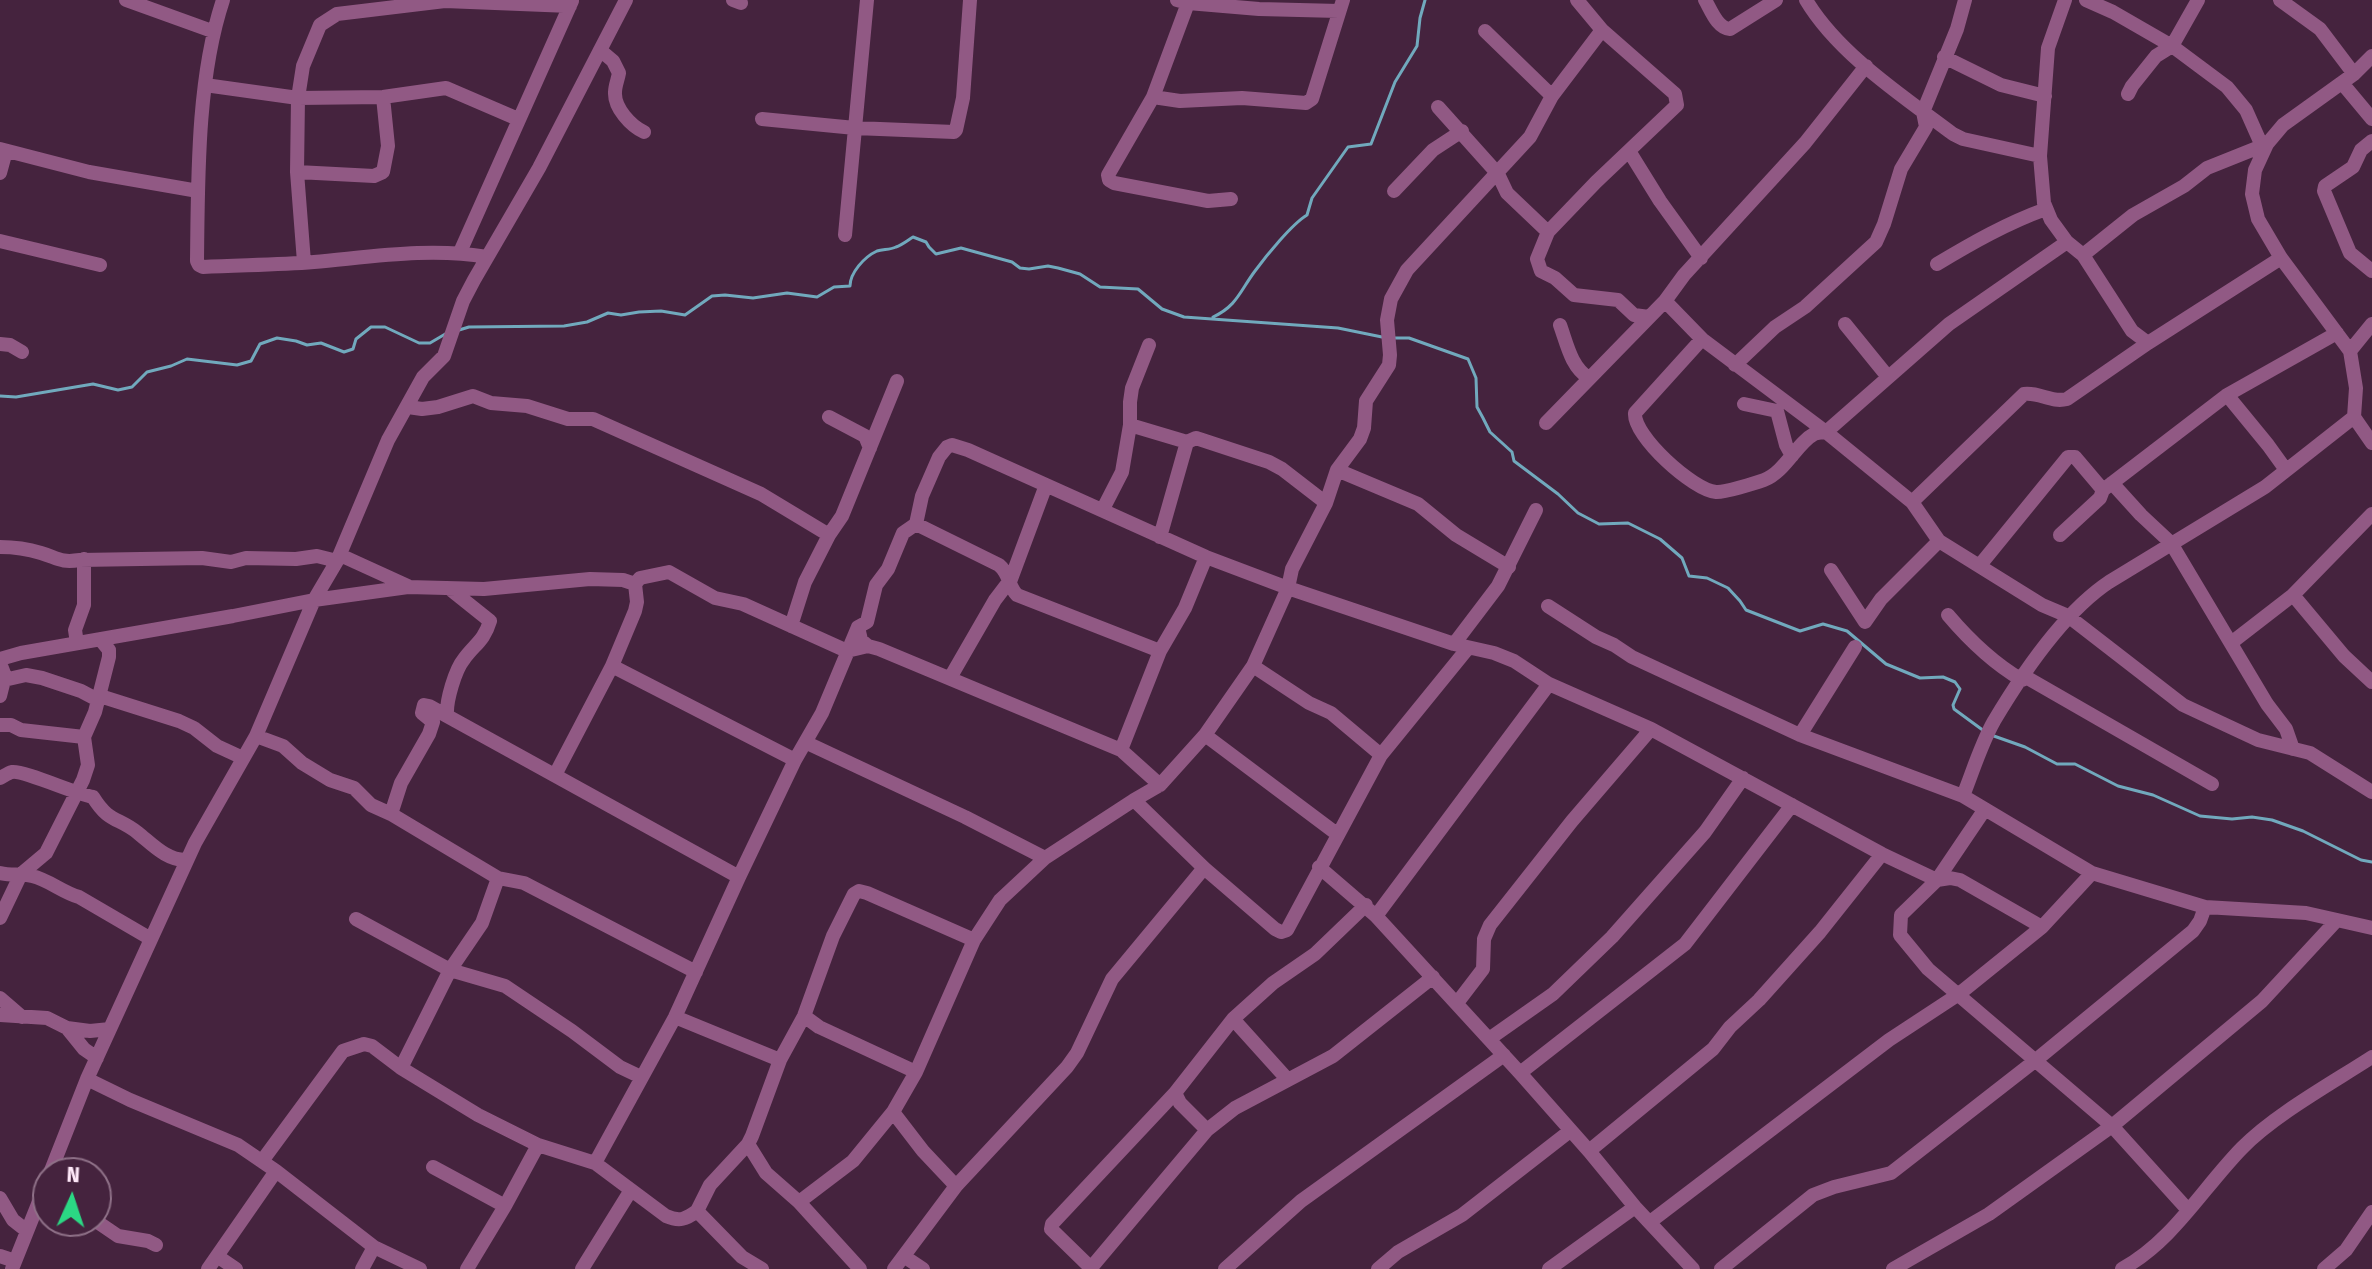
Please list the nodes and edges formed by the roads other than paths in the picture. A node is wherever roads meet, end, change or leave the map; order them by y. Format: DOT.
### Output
graph roads {
  1 [pos="126,0"];
  2 [pos="223,0"];
  3 [pos="626,0"];
  4 [pos="867,0"];
  5 [pos="970,0"];
  6 [pos="1577,0"];
  7 [pos="1705,0"];
  8 [pos="1776,0"];
  9 [pos="1806,0"];
  10 [pos="1965,0"];
  11 [pos="2065,0"];
  12 [pos="2086,0"];
  13 [pos="2198,0"];
  14 [pos="2280,0"];
  15 [pos="1189,2"];
  16 [pos="571,3"];
  17 [pos="1292,5"];
  18 [pos="1341,5"];
  19 [pos="1602,30"];
  20 [pos="212,31"];
  21 [pos="1485,31"];
  22 [pos="2172,46"];
  23 [pos="600,50"];
  24 [pos="2372,56"];
  25 [pos="1944,57"];
  26 [pos="1866,66"];
  27 [pos="2348,78"];
  28 [pos="205,85"];
  29 [pos="2128,94"];
  30 [pos="1552,96"];
  31 [pos="2045,96"];
  32 [pos="383,97"];
  33 [pos="1153,97"];
  34 [pos="298,98"];
  35 [pos="1438,107"];
  36 [pos="1923,112"];
  37 [pos="518,119"];
  38 [pos="762,119"];
  39 [pos="2372,119"];
  40 [pos="855,128"];
  41 [pos="1462,131"];
  42 [pos="644,132"];
  43 [pos="2372,141"];
  44 [pos="2264,145"];
  45 [pos="3,150"];
  46 [pos="1629,151"];
  47 [pos="2040,156"];
  48 [pos="297,172"];
  49 [pos="0,173"];
  50 [pos="1498,174"];
  51 [pos="198,191"];
  52 [pos="1394,191"];
  53 [pos="1231,199"];
  54 [pos="2046,209"];
  55 [pos="1548,232"];
  56 [pos="845,235"];
  57 [pos="0,241"];
  58 [pos="2067,242"];
  59 [pos="460,252"];
  60 [pos="2083,255"];
  61 [pos="487,257"];
  62 [pos="1701,258"];
  63 [pos="2281,258"];
  64 [pos="304,262"];
  65 [pos="1937,264"];
  66 [pos="100,265"];
  67 [pos="2372,271"];
  68 [pos="1665,301"];
  69 [pos="1649,317"];
  70 [pos="1845,324"];
  71 [pos="2372,324"];
  72 [pos="1560,325"];
  73 [pos="2337,333"];
  74 [pos="1702,339"];
  75 [pos="2148,343"];
  76 [pos="0,344"];
  77 [pos="1149,345"];
  78 [pos="2350,351"];
  79 [pos="22,352"];
  80 [pos="1735,365"];
  81 [pos="1888,377"];
  82 [pos="1589,378"];
  83 [pos="897,381"];
  84 [pos="2227,395"];
  85 [pos="1744,404"];
  86 [pos="408,407"];
  87 [pos="829,417"];
  88 [pos="2354,417"];
  89 [pos="1546,423"];
  90 [pos="1130,425"];
  91 [pos="1826,432"];
  92 [pos="1187,442"];
  93 [pos="2372,443"];
  94 [pos="870,448"];
  95 [pos="1792,456"];
  96 [pos="1337,470"];
  97 [pos="2286,470"];
  98 [pos="1046,485"];
  99 [pos="2108,486"];
  100 [pos="1912,502"];
  101 [pos="1326,503"];
  102 [pos="1103,509"];
  103 [pos="1536,510"];
  104 [pos="2372,514"];
  105 [pos="916,524"];
  106 [pos="829,535"];
  107 [pos="2060,535"];
  108 [pos="1160,537"];
  109 [pos="1939,541"];
  110 [pos="2171,543"];
  111 [pos="0,547"];
  112 [pos="1206,557"];
  113 [pos="338,558"];
  114 [pos="84,559"];
  115 [pos="1980,565"];
  116 [pos="1509,567"];
  117 [pos="1831,570"];
  118 [pos="1011,579"];
  119 [pos="635,584"];
  120 [pos="408,587"];
  121 [pos="1288,588"];
  122 [pos="450,589"];
  123 [pos="2293,595"];
  124 [pos="314,600"];
  125 [pos="1548,606"];
  126 [pos="1948,615"];
  127 [pos="2068,616"];
  128 [pos="791,626"];
  129 [pos="858,627"];
  130 [pos="100,639"];
  131 [pos="77,643"];
  132 [pos="2231,643"];
  133 [pos="868,646"];
  134 [pos="1461,646"];
  135 [pos="1855,647"];
  136 [pos="847,651"];
  137 [pos="1160,651"];
  138 [pos="0,661"];
  139 [pos="612,666"];
  140 [pos="1253,666"];
  141 [pos="950,678"];
  142 [pos="2023,678"];
  143 [pos="4,680"];
  144 [pos="2372,682"];
  145 [pos="1549,684"];
  146 [pos="0,696"];
  147 [pos="99,698"];
  148 [pos="447,715"];
  149 [pos="0,725"];
  150 [pos="1651,729"];
  151 [pos="1205,735"];
  152 [pos="1800,735"];
  153 [pos="256,736"];
  154 [pos="84,737"];
  155 [pos="807,743"];
  156 [pos="2293,749"];
  157 [pos="1121,750"];
  158 [pos="1381,755"];
  159 [pos="243,758"];
  160 [pos="795,760"];
  161 [pos="555,775"];
  162 [pos="0,778"];
  163 [pos="1743,778"];
  164 [pos="2212,784"];
  165 [pos="1160,785"];
  166 [pos="2372,792"];
  167 [pos="78,793"];
  168 [pos="1963,796"];
  169 [pos="1134,800"];
  170 [pos="1792,805"];
  171 [pos="1985,809"];
  172 [pos="391,814"];
  173 [pos="1337,834"];
  174 [pos="1882,854"];
  175 [pos="1045,858"];
  176 [pos="187,860"];
  177 [pos="1319,867"];
  178 [pos="1204,868"];
  179 [pos="0,873"];
  180 [pos="2092,873"];
  181 [pos="21,874"];
  182 [pos="739,877"];
  183 [pos="498,878"];
  184 [pos="1937,880"];
  185 [pos="2205,907"];
  186 [pos="1371,911"];
  187 [pos="0,918"];
  188 [pos="356,919"];
  189 [pos="2337,920"];
  190 [pos="2042,927"];
  191 [pos="2372,928"];
  192 [pos="151,939"];
  193 [pos="974,940"];
  194 [pos="450,970"];
  195 [pos="696,972"];
  196 [pos="1433,977"];
  197 [pos="1959,994"];
  198 [pos="0,998"];
  199 [pos="1457,1003"];
  200 [pos="0,1015"];
  201 [pos="804,1016"];
  202 [pos="22,1017"];
  203 [pos="675,1017"];
  204 [pos="1233,1019"];
  205 [pos="67,1028"];
  206 [pos="110,1029"];
  207 [pos="1489,1039"];
  208 [pos="1504,1055"];
  209 [pos="2372,1057"];
  210 [pos="97,1058"];
  211 [pos="780,1060"];
  212 [pos="2036,1060"];
  213 [pos="401,1068"];
  214 [pos="916,1072"];
  215 [pos="1520,1073"];
  216 [pos="641,1077"];
  217 [pos="87,1079"];
  218 [pos="1288,1080"];
  219 [pos="1173,1100"];
  220 [pos="893,1112"];
  221 [pos="2112,1126"];
  222 [pos="1207,1130"];
  223 [pos="1570,1131"];
  224 [pos="748,1144"];
  225 [pos="538,1145"];
  226 [pos="1589,1151"];
  227 [pos="57,1157"];
  228 [pos="262,1161"];
  229 [pos="595,1163"];
  230 [pos="433,1167"];
  231 [pos="276,1171"];
  232 [pos="956,1186"];
  233 [pos="631,1190"];
  234 [pos="0,1198"];
  235 [pos="799,1202"];
  236 [pos="505,1206"];
  237 [pos="1635,1207"];
  238 [pos="2188,1210"];
  239 [pos="697,1211"];
  240 [pos="2372,1212"];
  241 [pos="32,1219"];
  242 [pos="1650,1222"];
  243 [pos="27,1231"];
  244 [pos="112,1232"];
  245 [pos="156,1245"];
  246 [pos="374,1247"];
  247 [pos="0,1256"];
  248 [pos="217,1256"];
  249 [pos="905,1257"];
  250 [pos="14,1265"];
  251 [pos="1090,1268"];
  252 [pos="208,1269"];
  253 [pos="236,1269"];
  254 [pos="362,1269"];
  255 [pos="420,1269"];
  256 [pos="467,1269"];
  257 [pos="582,1269"];
  258 [pos="762,1269"];
  259 [pos="860,1269"];
  260 [pos="894,1269"];
  261 [pos="923,1269"];
  262 [pos="1225,1269"];
  263 [pos="1378,1269"];
  264 [pos="1549,1269"];
  265 [pos="1693,1269"];
  266 [pos="1721,1269"];
  267 [pos="1893,1269"];
  268 [pos="2122,1269"];
  269 [pos="2324,1269"];
  1 -- 20 [label="street"];
  2 -- 20 [label="street"];
  3 -- 23 [label="street"];
  4 -- 40 [label="street"];
  5 -- 40 [label="street"];
  6 -- 19 [label="street"];
  7 -- 8 [label="street"];
  9 -- 26 [label="street"];
  10 -- 25 [label="street"];
  11 -- 31 [label="street"];
  12 -- 22 [label="street"];
  13 -- 22 [label="street"];
  14 -- 27 [label="street"];
  15 -- 17 [label="street"];
  15 -- 33 [label="street"];
  16 -- 34 [label="street"];
  16 -- 37 [label="street"];
  17 -- 18 [label="street"];
  18 -- 33 [label="street"];
  19 -- 30 [label="street"];
  19 -- 46 [label="street"];
  20 -- 28 [label="street"];
  21 -- 30 [label="street"];
  22 -- 29 [label="street"];
  22 -- 44 [label="street"];
  23 -- 42 [label="street"];
  23 -- 61 [label="street"];
  24 -- 27 [label="street"];
  25 -- 31 [label="street"];
  25 -- 36 [label="street"];
  26 -- 36 [label="street"];
  26 -- 62 [label="street"];
  27 -- 39 [label="street"];
  27 -- 44 [label="street"];
  28 -- 34 [label="street"];
  28 -- 51 [label="street"];
  30 -- 50 [label="street"];
  31 -- 47 [label="street"];
  32 -- 34 [label="street"];
  32 -- 37 [label="street"];
  32 -- 48 [label="street"];
  33 -- 53 [label="street"];
  34 -- 48 [label="street"];
  35 -- 41 [label="street"];
  36 -- 47 [label="street"];
  36 -- 80 [label="street"];
  37 -- 59 [label="street"];
  38 -- 40 [label="street"];
  40 -- 56 [label="street"];
  41 -- 50 [label="street"];
  41 -- 52 [label="street"];
  43 -- 67 [label="street"];
  44 -- 60 [label="street"];
  44 -- 63 [label="street"];
  45 -- 49 [label="street"];
  45 -- 51 [label="street"];
  46 -- 55 [label="street"];
  46 -- 62 [label="street"];
  47 -- 54 [label="street"];
  48 -- 64 [label="street"];
  50 -- 55 [label="street"];
  50 -- 96 [label="street"];
  51 -- 64 [label="street"];
  54 -- 58 [label="street"];
  54 -- 65 [label="street"];
  55 -- 69 [label="street"];
  57 -- 66 [label="street"];
  58 -- 60 [label="street"];
  58 -- 81 [label="street"];
  59 -- 61 [label="street"];
  59 -- 64 [label="street"];
  60 -- 75 [label="street"];
  61 -- 86 [label="street"];
  62 -- 68 [label="street"];
  63 -- 73 [label="street"];
  63 -- 75 [label="street"];
  68 -- 69 [label="street"];
  68 -- 74 [label="street"];
  69 -- 82 [label="street"];
  70 -- 81 [label="street"];
  71 -- 78 [label="street"];
  72 -- 82 [label="street"];
  73 -- 78 [label="street"];
  73 -- 84 [label="street"];
  74 -- 80 [label="street"];
  74 -- 95 [label="street"];
  75 -- 100 [label="street"];
  76 -- 79 [label="street"];
  77 -- 90 [label="street"];
  78 -- 88 [label="street"];
  80 -- 91 [label="street"];
  81 -- 91 [label="street"];
  82 -- 89 [label="street"];
  83 -- 94 [label="street"];
  84 -- 97 [label="street"];
  84 -- 99 [label="street"];
  85 -- 95 [label="street"];
  86 -- 106 [label="street"];
  86 -- 113 [label="street"];
  87 -- 94 [label="street"];
  88 -- 93 [label="street"];
  88 -- 97 [label="street"];
  90 -- 92 [label="street"];
  90 -- 102 [label="street"];
  91 -- 95 [label="street"];
  91 -- 100 [label="street"];
  92 -- 101 [label="street"];
  92 -- 108 [label="street"];
  94 -- 106 [label="street"];
  96 -- 101 [label="street"];
  96 -- 116 [label="street"];
  97 -- 110 [label="street"];
  98 -- 102 [label="street"];
  98 -- 105 [label="street"];
  98 -- 118 [label="street"];
  99 -- 107 [label="street"];
  99 -- 110 [label="street"];
  99 -- 115 [label="street"];
  100 -- 109 [label="street"];
  101 -- 121 [label="street"];
  102 -- 108 [label="street"];
  103 -- 116 [label="street"];
  104 -- 123 [label="street"];
  105 -- 118 [label="street"];
  105 -- 129 [label="street"];
  106 -- 128 [label="street"];
  108 -- 112 [label="street"];
  109 -- 115 [label="street"];
  109 -- 117 [label="street"];
  110 -- 127 [label="street"];
  110 -- 132 [label="street"];
  111 -- 114 [label="street"];
  112 -- 121 [label="street"];
  112 -- 137 [label="street"];
  113 -- 114 [label="street"];
  113 -- 120 [label="street"];
  113 -- 124 [label="street"];
  114 -- 131 [label="street"];
  115 -- 127 [label="street"];
  116 -- 134 [label="street"];
  118 -- 137 [label="street"];
  118 -- 141 [label="street"];
  119 -- 122 [label="street"];
  119 -- 128 [label="street"];
  119 -- 139 [label="street"];
  120 -- 122 [label="street"];
  120 -- 124 [label="street"];
  121 -- 134 [label="street"];
  121 -- 140 [label="street"];
  122 -- 148 [label="street"];
  123 -- 132 [label="street"];
  123 -- 144 [label="street"];
  124 -- 130 [label="street"];
  124 -- 153 [label="street"];
  125 -- 152 [label="street"];
  126 -- 142 [label="street"];
  127 -- 142 [label="street"];
  127 -- 156 [label="street"];
  128 -- 136 [label="street"];
  129 -- 133 [label="street"];
  129 -- 136 [label="street"];
  130 -- 131 [label="street"];
  130 -- 147 [label="street"];
  131 -- 138 [label="street"];
  132 -- 156 [label="street"];
  133 -- 136 [label="street"];
  133 -- 141 [label="street"];
  134 -- 145 [label="street"];
  134 -- 158 [label="street"];
  135 -- 152 [label="street"];
  136 -- 155 [label="street"];
  137 -- 157 [label="street"];
  138 -- 143 [label="street"];
  139 -- 160 [label="street"];
  139 -- 161 [label="street"];
  140 -- 151 [label="street"];
  140 -- 158 [label="street"];
  141 -- 157 [label="street"];
  142 -- 164 [label="street"];
  142 -- 168 [label="street"];
  143 -- 146 [label="street"];
  143 -- 147 [label="street"];
  145 -- 150 [label="street"];
  145 -- 186 [label="street"];
  147 -- 154 [label="street"];
  147 -- 159 [label="street"];
  148 -- 161 [label="street"];
  148 -- 172 [label="street"];
  149 -- 154 [label="street"];
  150 -- 163 [label="street"];
  150 -- 199 [label="street"];
  151 -- 165 [label="street"];
  151 -- 173 [label="street"];
  152 -- 168 [label="street"];
  153 -- 159 [label="street"];
  153 -- 172 [label="street"];
  154 -- 167 [label="street"];
  155 -- 160 [label="street"];
  155 -- 175 [label="street"];
  156 -- 166 [label="street"];
  157 -- 165 [label="street"];
  158 -- 173 [label="street"];
  159 -- 176 [label="street"];
  160 -- 182 [label="street"];
  161 -- 182 [label="street"];
  162 -- 167 [label="street"];
  163 -- 170 [label="street"];
  163 -- 207 [label="street"];
  165 -- 169 [label="street"];
  167 -- 176 [label="street"];
  167 -- 181 [label="street"];
  168 -- 171 [label="street"];
  169 -- 175 [label="street"];
  169 -- 178 [label="street"];
  170 -- 174 [label="street"];
  170 -- 215 [label="street"];
  171 -- 180 [label="street"];
  171 -- 184 [label="street"];
  172 -- 183 [label="street"];
  173 -- 177 [label="street"];
  174 -- 184 [label="street"];
  174 -- 226 [label="street"];
  175 -- 193 [label="street"];
  176 -- 192 [label="street"];
  177 -- 178 [label="street"];
  177 -- 186 [label="street"];
  178 -- 232 [label="street"];
  179 -- 181 [label="street"];
  180 -- 185 [label="street"];
  180 -- 190 [label="street"];
  181 -- 187 [label="street"];
  181 -- 192 [label="street"];
  182 -- 195 [label="street"];
  183 -- 194 [label="street"];
  183 -- 195 [label="street"];
  184 -- 190 [label="street"];
  184 -- 197 [label="street"];
  185 -- 189 [label="street"];
  185 -- 212 [label="street"];
  186 -- 196 [label="street"];
  186 -- 204 [label="street"];
  188 -- 194 [label="street"];
  189 -- 191 [label="street"];
  189 -- 221 [label="street"];
  190 -- 197 [label="street"];
  192 -- 206 [label="street"];
  193 -- 201 [label="street"];
  193 -- 214 [label="street"];
  194 -- 213 [label="street"];
  194 -- 216 [label="street"];
  195 -- 203 [label="street"];
  196 -- 199 [label="street"];
  196 -- 218 [label="street"];
  197 -- 212 [label="street"];
  197 -- 242 [label="street"];
  198 -- 202 [label="street"];
  199 -- 207 [label="street"];
  200 -- 202 [label="street"];
  201 -- 211 [label="street"];
  201 -- 214 [label="street"];
  202 -- 205 [label="street"];
  203 -- 211 [label="street"];
  203 -- 216 [label="street"];
  204 -- 218 [label="street"];
  204 -- 219 [label="street"];
  205 -- 206 [label="street"];
  205 -- 210 [label="street"];
  206 -- 210 [label="street"];
  207 -- 208 [label="street"];
  208 -- 215 [label="street"];
  208 -- 262 [label="street"];
  209 -- 238 [label="street"];
  210 -- 217 [label="street"];
  211 -- 224 [label="street"];
  212 -- 221 [label="street"];
  212 -- 266 [label="street"];
  213 -- 225 [label="street"];
  213 -- 228 [label="street"];
  214 -- 220 [label="street"];
  215 -- 223 [label="street"];
  216 -- 229 [label="street"];
  217 -- 227 [label="street"];
  217 -- 228 [label="street"];
  218 -- 222 [label="street"];
  219 -- 222 [label="street"];
  219 -- 251 [label="street"];
  220 -- 232 [label="street"];
  220 -- 235 [label="street"];
  221 -- 238 [label="street"];
  221 -- 267 [label="street"];
  222 -- 251 [label="street"];
  223 -- 226 [label="street"];
  223 -- 263 [label="street"];
  224 -- 235 [label="street"];
  224 -- 239 [label="street"];
  225 -- 229 [label="street"];
  225 -- 236 [label="street"];
  226 -- 237 [label="street"];
  228 -- 231 [label="street"];
  229 -- 233 [label="street"];
  230 -- 236 [label="street"];
  231 -- 246 [label="street"];
  231 -- 248 [label="street"];
  232 -- 249 [label="street"];
  233 -- 239 [label="street"];
  233 -- 257 [label="street"];
  234 -- 243 [label="street"];
  235 -- 259 [label="street"];
  236 -- 256 [label="street"];
  237 -- 242 [label="street"];
  237 -- 264 [label="street"];
  238 -- 268 [label="street"];
  239 -- 258 [label="street"];
  240 -- 269 [label="street"];
  241 -- 243 [label="street"];
  242 -- 265 [label="street"];
  243 -- 250 [label="street"];
  244 -- 245 [label="street"];
  246 -- 254 [label="street"];
  246 -- 255 [label="street"];
  247 -- 250 [label="street"];
  248 -- 252 [label="street"];
  248 -- 253 [label="street"];
  249 -- 260 [label="street"];
  249 -- 261 [label="street"];
}
